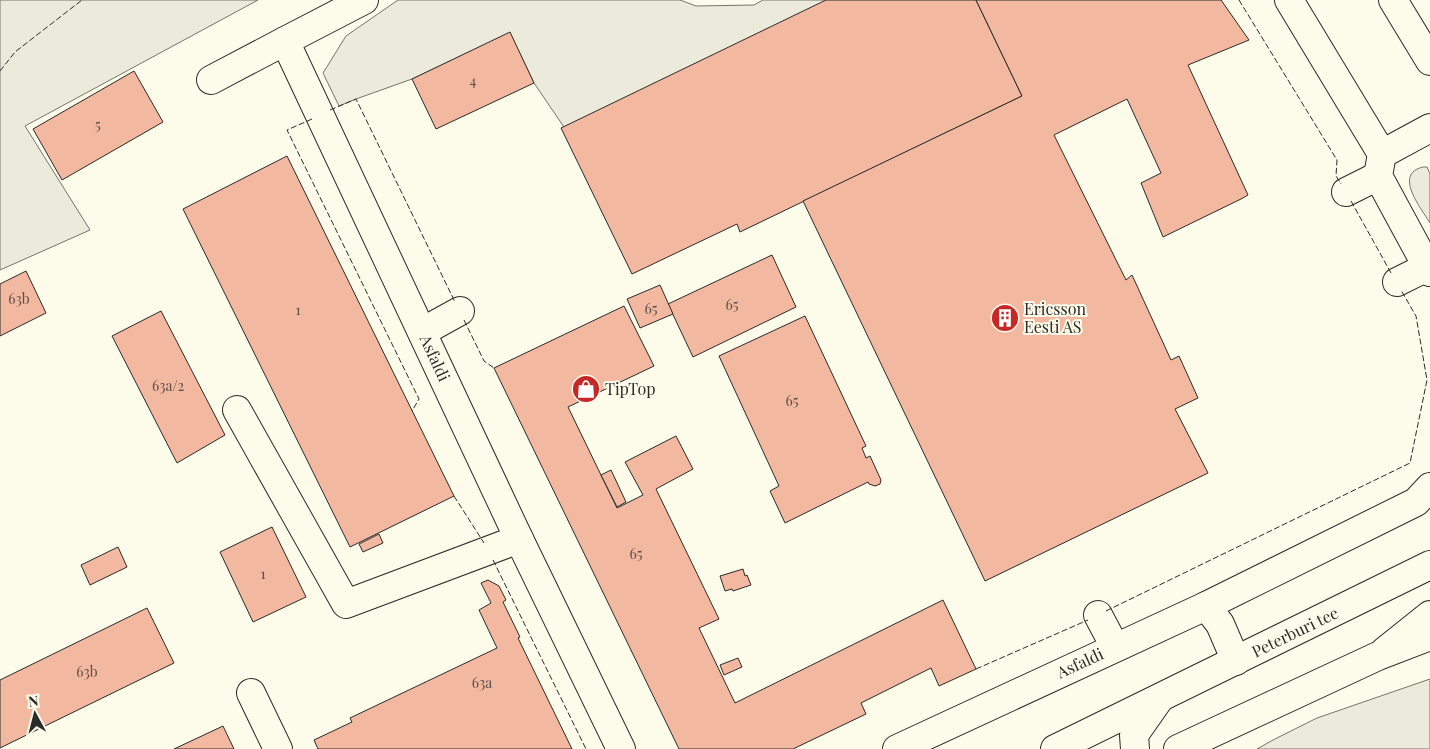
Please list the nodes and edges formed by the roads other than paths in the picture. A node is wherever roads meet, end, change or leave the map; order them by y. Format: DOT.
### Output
graph roads {
  1 [pos="364,0"];
  2 [pos="1289,0"];
  3 [pos="1393,0"];
  4 [pos="285,41"];
  5 [pos="1430,61"];
  6 [pos="211,80"];
  7 [pos="1430,128"];
  8 [pos="1380,165"];
  9 [pos="1346,192"];
  10 [pos="1429,270"];
  11 [pos="1397,282"];
  12 [pos="460,311"];
  13 [pos="422,332"];
  14 [pos="237,410"];
  15 [pos="1430,487"];
  16 [pos="519,539"];
  17 [pos="1430,565"];
  18 [pos="1206,606"];
  19 [pos="1430,614"];
  20 [pos="1098,615"];
  21 [pos="1430,636"];
  22 [pos="1115,647"];
  23 [pos="1430,648"];
  24 [pos="1378,656"];
  25 [pos="1236,661"];
  26 [pos="251,693"];
  27 [pos="1160,698"];
  28 [pos="278,749"];
  29 [pos="621,749"];
  30 [pos="897,749"];
  31 [pos="1055,749"];
  32 [pos="1135,749"];
  33 [pos="1178,749"];
  1 -- 4 [label="main road"];
  2 -- 8 [label="main road"];
  3 -- 5 [label="main road"];
  4 -- 6 [label="main road"];
  4 -- 13 [label="main road, Asfaldi"];
  7 -- 8 [label="main road"];
  8 -- 9 [label="main road"];
  8 -- 10 [label="main road"];
  10 -- 11 [label="main road"];
  12 -- 13 [label="main road"];
  13 -- 16 [label="main road, Asfaldi"];
  14 -- 16 [label="main road"];
  15 -- 18 [label="main road, Asfaldi"];
  16 -- 29 [label="main road, Asfaldi"];
  17 -- 25 [label="main road, Peterburi tee"];
  18 -- 22 [label="main road, Asfaldi"];
  18 -- 25 [label="main road"];
  19 -- 24 [label="main road"];
  20 -- 22 [label="main road"];
  21 -- 24 [label="main road"];
  22 -- 30 [label="main road, Asfaldi"];
  23 -- 24 [label="main road"];
  24 -- 33 [label="main road"];
  25 -- 27 [label="main road, Peterburi tee"];
  26 -- 28 [label="main road"];
  27 -- 31 [label="main road, Peterburi tee"];
  27 -- 32 [label="main road, Peterburi tee"];
}
